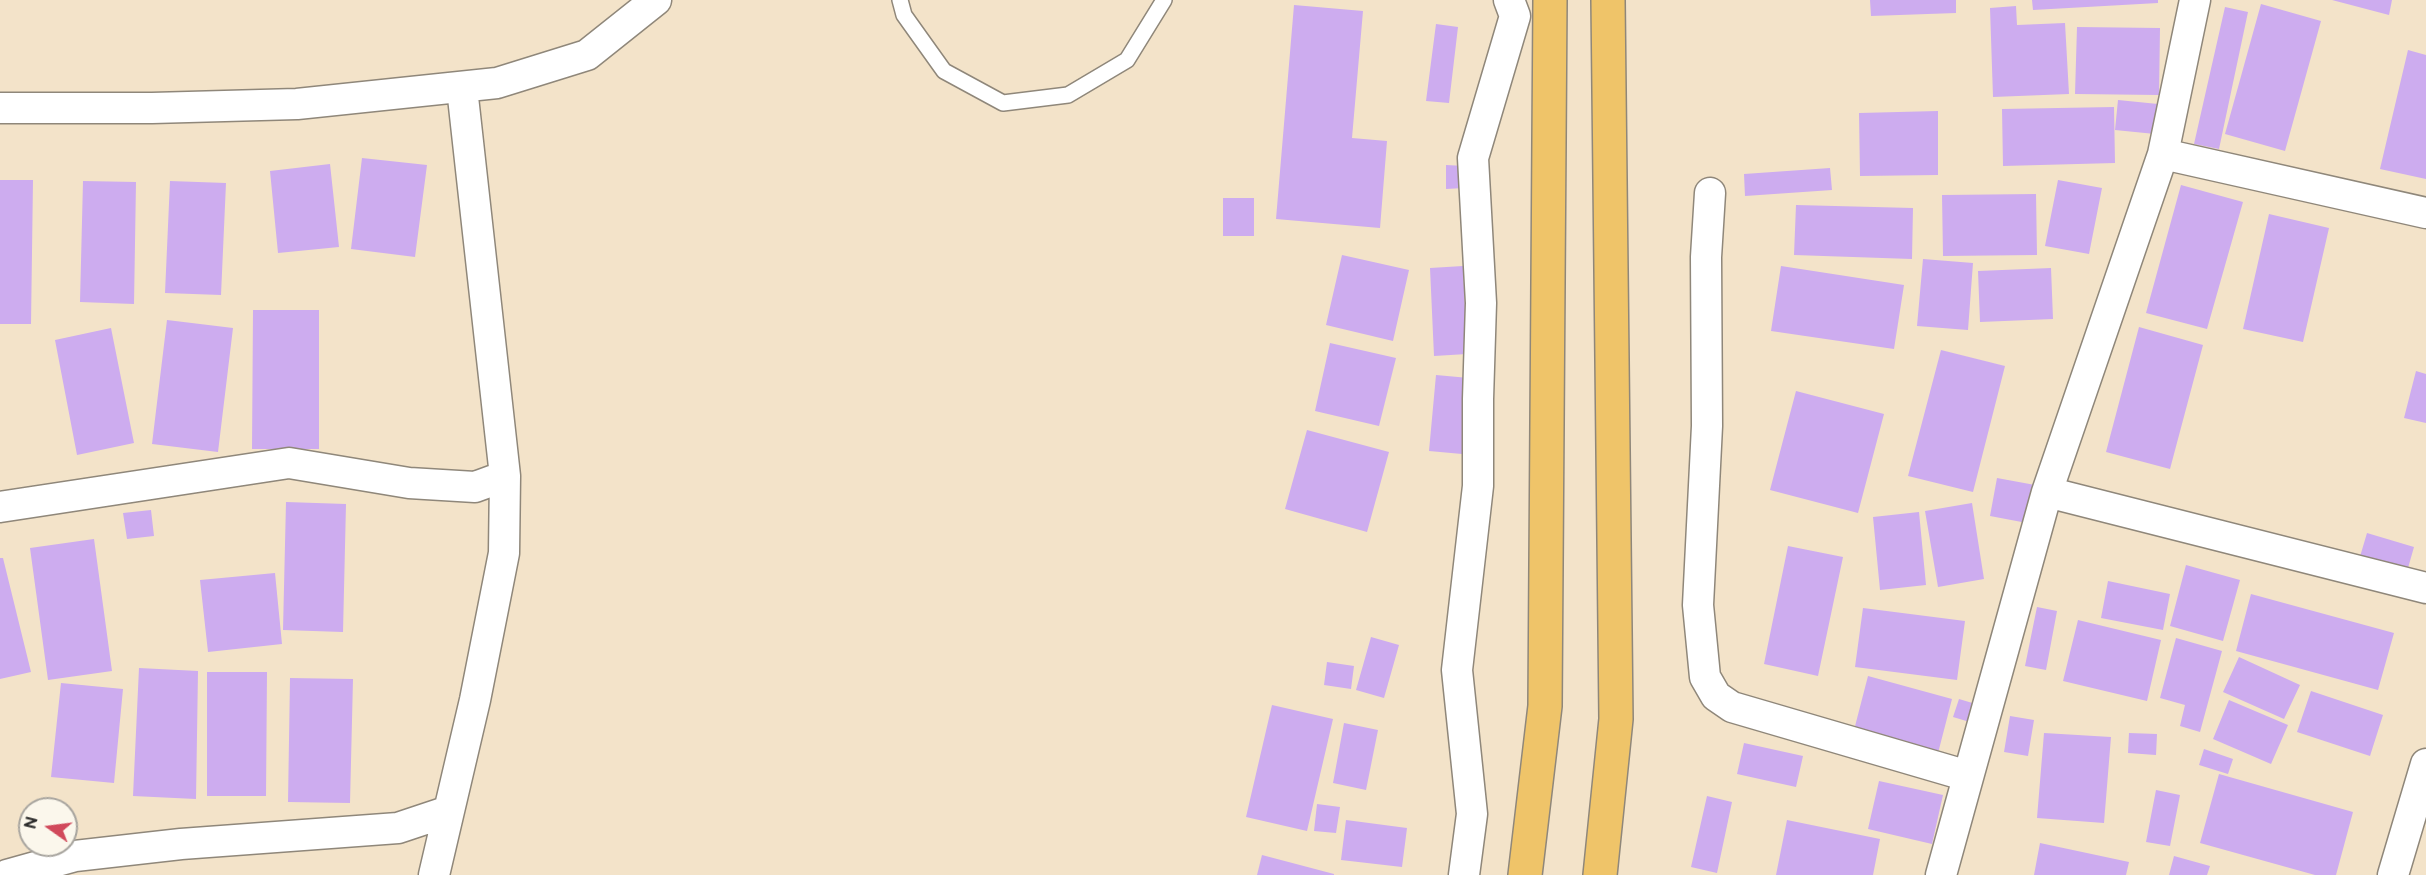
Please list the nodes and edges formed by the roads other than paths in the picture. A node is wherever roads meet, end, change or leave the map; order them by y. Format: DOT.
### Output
graph roads {
  1 [pos="656,0"];
  2 [pos="900,0"];
  3 [pos="1164,0"];
  4 [pos="1509,0"];
  5 [pos="1550,0"];
  6 [pos="1608,0"];
  7 [pos="2195,0"];
  8 [pos="462,88"];
  9 [pos="0,108"];
  10 [pos="2163,154"];
  11 [pos="1710,194"];
  12 [pos="2426,213"];
  13 [pos="505,476"];
  14 [pos="2047,492"];
  15 [pos="0,507"];
  16 [pos="2426,588"];
  17 [pos="2426,764"];
  18 [pos="1968,776"];
  19 [pos="449,811"];
  20 [pos="8,875"];
  21 [pos="434,875"];
  22 [pos="1464,875"];
  23 [pos="1525,875"];
  24 [pos="1600,875"];
  25 [pos="1941,875"];
  26 [pos="2393,875"];
  1 -- 8 [label="street"];
  2 -- 3 [label="lane"];
  4 -- 22 [label="street"];
  5 -- 23 [label="highway"];
  6 -- 24 [label="highway"];
  7 -- 10 [label="street"];
  8 -- 9 [label="street"];
  8 -- 13 [label="street"];
  10 -- 12 [label="street"];
  10 -- 14 [label="street"];
  11 -- 18 [label="street"];
  13 -- 15 [label="street"];
  13 -- 19 [label="street"];
  14 -- 16 [label="street"];
  14 -- 18 [label="street"];
  17 -- 26 [label="street"];
  18 -- 25 [label="street"];
  19 -- 20 [label="street"];
  19 -- 21 [label="street"];
}
